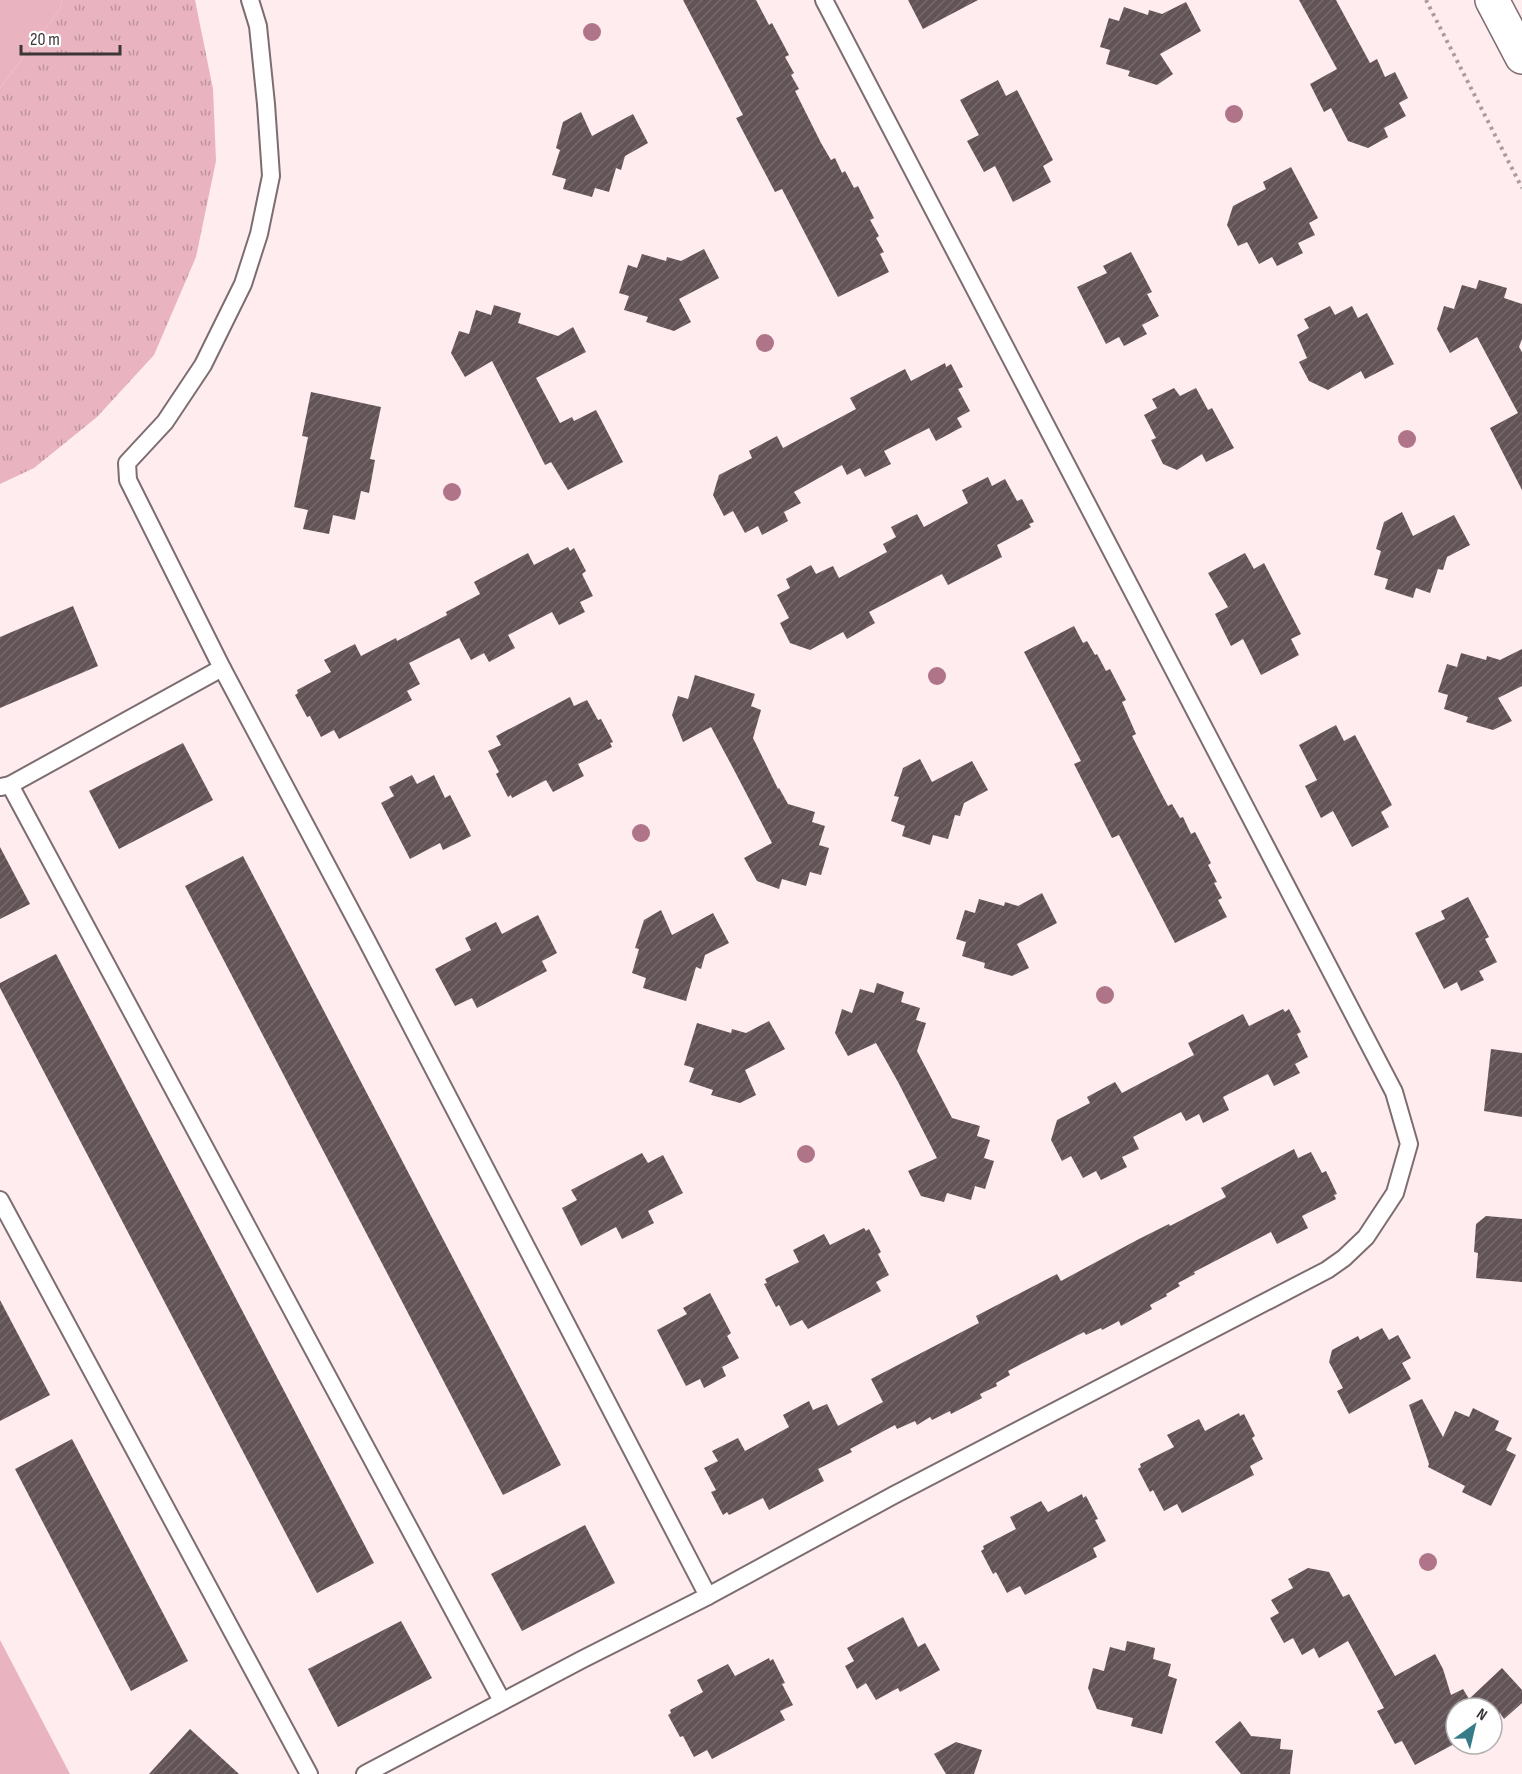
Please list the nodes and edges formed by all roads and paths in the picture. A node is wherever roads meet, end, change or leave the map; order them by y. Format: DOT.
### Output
graph roads {
  1 [pos="250,0"];
  2 [pos="824,0"];
  3 [pos="1426,0"];
  4 [pos="1492,0"];
  5 [pos="1522,57"];
  6 [pos="1522,188"];
  7 [pos="222,668"];
  8 [pos="5,786"];
  9 [pos="0,1200"];
  10 [pos="708,1596"];
  11 [pos="502,1701"];
  12 [pos="309,1774"];
  13 [pos="365,1774"];
  1 -- 7 [label="lane"];
  2 -- 10 [label="lane"];
  3 -- 6 [label="path"];
  4 -- 5 [label="street"];
  7 -- 8 [label="lane"];
  7 -- 10 [label="lane"];
  8 -- 11 [label="lane"];
  9 -- 12 [label="lane"];
  10 -- 11 [label="lane"];
  11 -- 13 [label="lane"];
}
